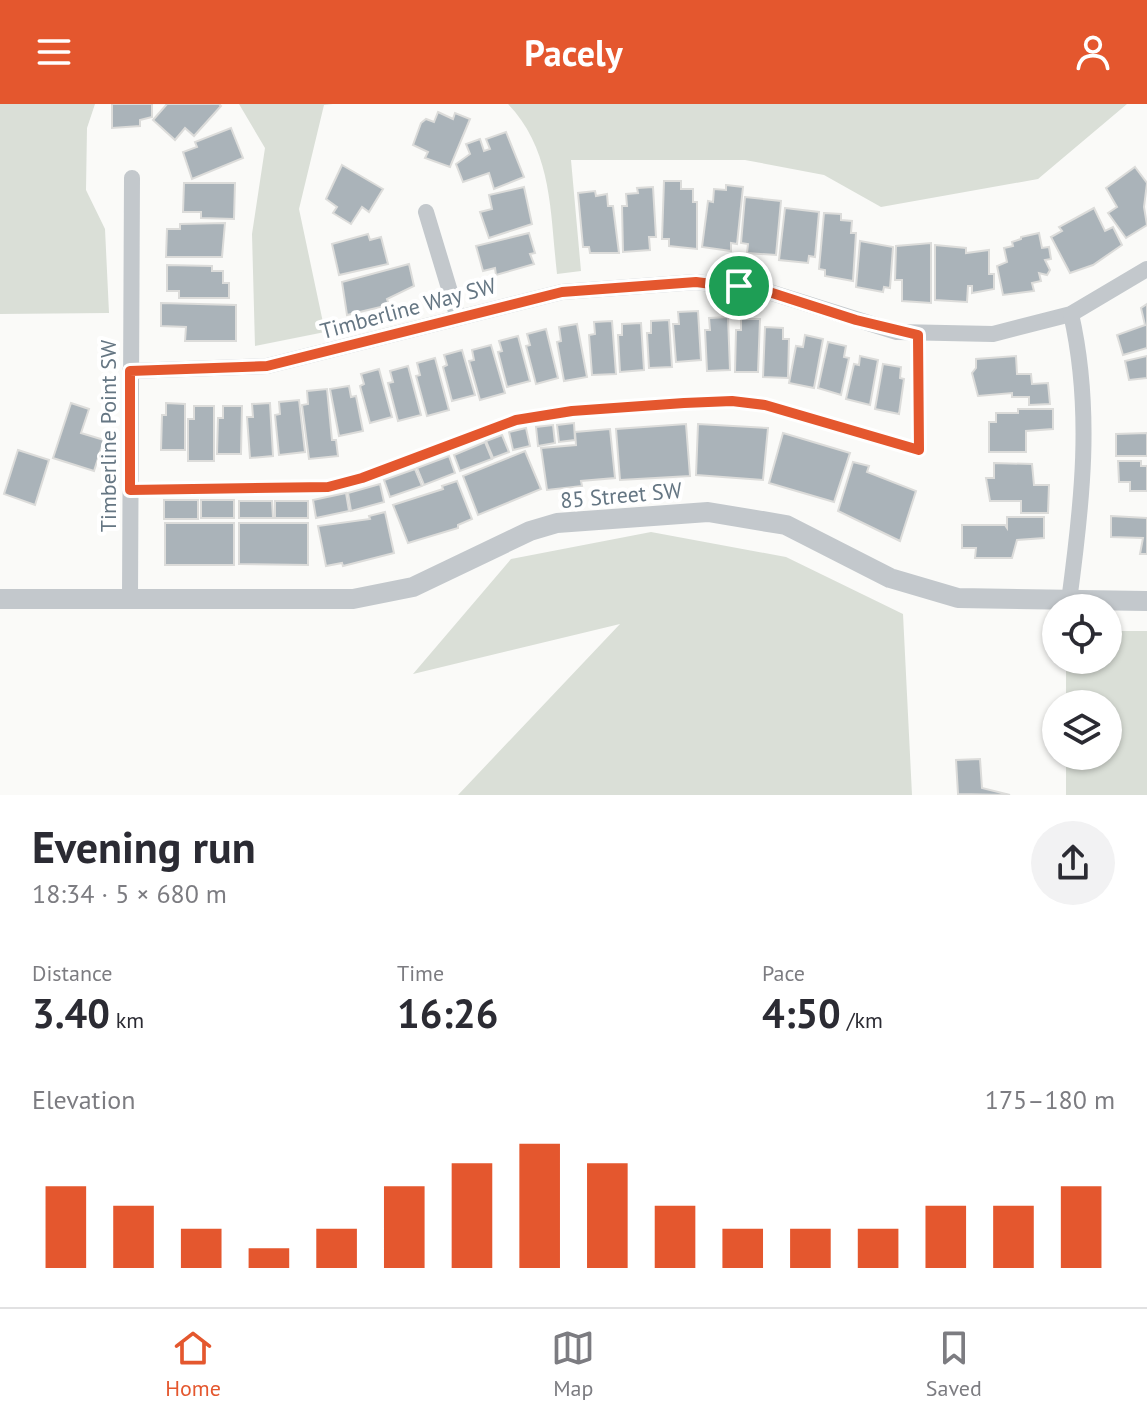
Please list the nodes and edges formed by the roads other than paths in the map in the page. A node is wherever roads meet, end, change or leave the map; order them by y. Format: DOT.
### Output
graph roads {
  1 [pos="132,178"];
  2 [pos="426,212"];
  3 [pos="1147,269"];
  4 [pos="1071,314"];
  5 [pos="458,318"];
  6 [pos="918,335"];
  7 [pos="130,371"];
  8 [pos="130,490"];
  9 [pos="1070,594"];
  10 [pos="130,598"];
  11 [pos="0,599"];
  12 [pos="1042,601"];
  13 [pos="1122,601"];
  14 [pos="1147,601"];
  1 -- 7 [label="street, Timberline Point SW"];
  2 -- 5 [label="street"];
  3 -- 4 [label="street, Timberline Way SW"];
  4 -- 6 [label="street, Timberline Way SW"];
  4 -- 9 [label="street"];
  5 -- 6 [label="street, Timberline Way SW"];
  5 -- 7 [label="street, Timberline Way SW"];
  6 -- 8 [label="lane"];
  7 -- 8 [label="street, Timberline Point SW"];
  8 -- 10 [label="street, Timberline Point SW"];
  10 -- 11 [label="street, 85 Street SW"];
  10 -- 12 [label="street, 85 Street SW"];
  13 -- 14 [label="street, 85 Street SW"];
}
